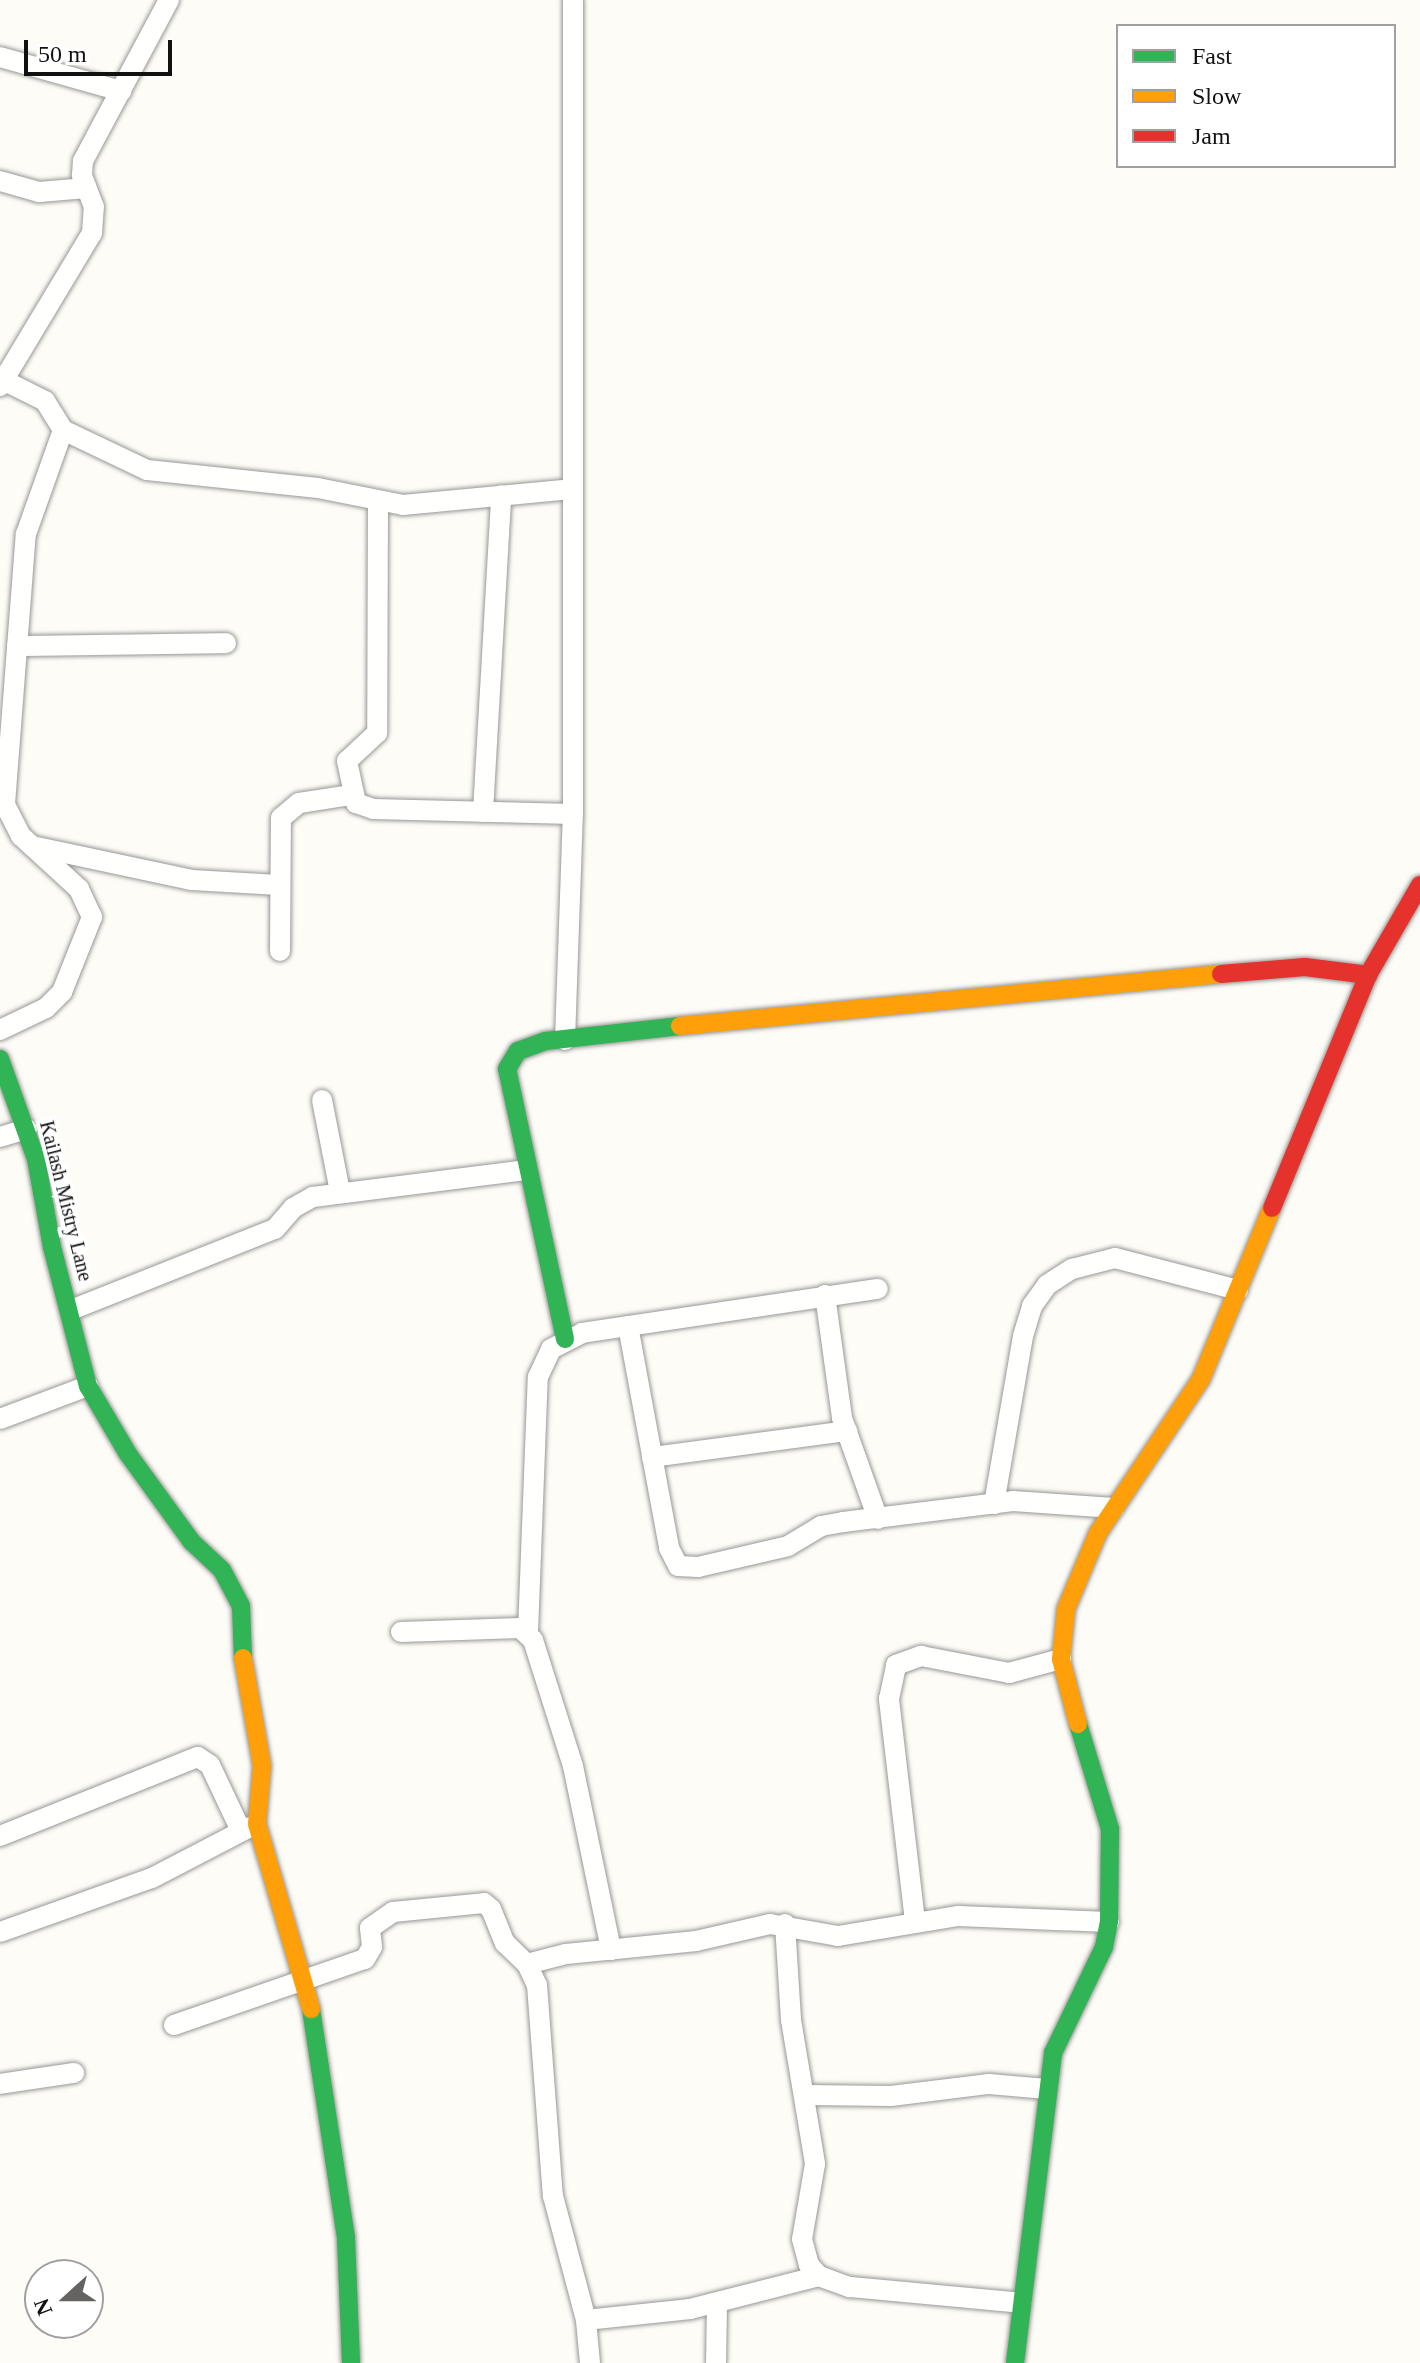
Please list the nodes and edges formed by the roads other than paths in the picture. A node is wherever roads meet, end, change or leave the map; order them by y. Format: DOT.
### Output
graph roads {
  1 [pos="169,0"];
  2 [pos="573,0"];
  3 [pos="0,57"];
  4 [pos="121,91"];
  5 [pos="0,181"];
  6 [pos="87,188"];
  7 [pos="2,383"];
  8 [pos="63,430"];
  9 [pos="571,489"];
  10 [pos="501,496"];
  11 [pos="378,502"];
  12 [pos="226,643"];
  13 [pos="17,646"];
  14 [pos="351,795"];
  15 [pos="483,812"];
  16 [pos="573,814"];
  17 [pos="32,846"];
  18 [pos="279,885"];
  19 [pos="1420,885"];
  20 [pos="280,951"];
  21 [pos="1368,975"];
  22 [pos="0,1030"];
  23 [pos="565,1040"];
  24 [pos="0,1059"];
  25 [pos="322,1100"];
  26 [pos="27,1129"];
  27 [pos="0,1137"];
  28 [pos="527,1170"];
  29 [pos="340,1192"];
  30 [pos="878,1289"];
  31 [pos="1238,1290"];
  32 [pos="825,1295"];
  33 [pos="71,1310"];
  34 [pos="628,1326"];
  35 [pos="565,1339"];
  36 [pos="88,1386"];
  37 [pos="0,1419"];
  38 [pos="847,1431"];
  39 [pos="652,1457"];
  40 [pos="994,1504"];
  41 [pos="1114,1508"];
  42 [pos="878,1519"];
  43 [pos="401,1632"];
  44 [pos="528,1632"];
  45 [pos="1061,1659"];
  46 [pos="249,1828"];
  47 [pos="0,1836"];
  48 [pos="915,1921"];
  49 [pos="1109,1922"];
  50 [pos="785,1924"];
  51 [pos="0,1932"];
  52 [pos="611,1950"];
  53 [pos="527,1964"];
  54 [pos="305,1976"];
  55 [pos="174,2025"];
  56 [pos="74,2073"];
  57 [pos="0,2084"];
  58 [pos="1047,2089"];
  59 [pos="805,2095"];
  60 [pos="819,2276"];
  61 [pos="717,2303"];
  62 [pos="1021,2303"];
  63 [pos="586,2320"];
  64 [pos="351,2363"];
  65 [pos="590,2363"];
  66 [pos="716,2363"];
  67 [pos="1015,2363"];
  1 -- 4 [label="street"];
  2 -- 9 [label="street"];
  3 -- 4 [label="street"];
  4 -- 6 [label="street"];
  5 -- 6 [label="street"];
  6 -- 7 [label="street"];
  7 -- 8 [label="street"];
  8 -- 11 [label="street"];
  8 -- 13 [label="street"];
  9 -- 10 [label="street"];
  9 -- 16 [label="street"];
  10 -- 11 [label="street"];
  10 -- 15 [label="street"];
  11 -- 14 [label="street"];
  12 -- 13 [label="street"];
  13 -- 17 [label="street"];
  14 -- 15 [label="street"];
  14 -- 18 [label="street"];
  15 -- 16 [label="street"];
  16 -- 23 [label="street"];
  17 -- 18 [label="street"];
  17 -- 22 [label="street"];
  18 -- 20 [label="street"];
  19 -- 21 [label="street"];
  21 -- 23 [label="street"];
  21 -- 31 [label="street"];
  23 -- 28 [label="street"];
  24 -- 26 [label="street, Kailash Mistry Lane"];
  25 -- 29 [label="street"];
  26 -- 27 [label="street"];
  26 -- 33 [label="street, Kailash Mistry Lane"];
  28 -- 29 [label="street"];
  28 -- 35 [label="street"];
  29 -- 33 [label="street"];
  30 -- 32 [label="street"];
  31 -- 40 [label="street"];
  31 -- 41 [label="street"];
  32 -- 34 [label="street"];
  32 -- 38 [label="street"];
  33 -- 36 [label="street, Kailash Mistry Lane"];
  34 -- 35 [label="street"];
  34 -- 39 [label="street"];
  35 -- 44 [label="street"];
  36 -- 37 [label="street"];
  36 -- 46 [label="street, Kailash Mistry Lane"];
  38 -- 39 [label="street"];
  38 -- 42 [label="street"];
  39 -- 42 [label="street"];
  40 -- 41 [label="street"];
  40 -- 42 [label="street"];
  41 -- 45 [label="street"];
  43 -- 44 [label="street"];
  44 -- 52 [label="street"];
  45 -- 48 [label="street"];
  45 -- 49 [label="street"];
  46 -- 47 [label="street"];
  46 -- 51 [label="street"];
  46 -- 54 [label="street"];
  48 -- 49 [label="street"];
  48 -- 50 [label="street"];
  49 -- 58 [label="street"];
  50 -- 52 [label="street"];
  50 -- 59 [label="street"];
  52 -- 53 [label="street"];
  53 -- 54 [label="street"];
  53 -- 63 [label="street"];
  54 -- 55 [label="street"];
  54 -- 64 [label="street"];
  56 -- 57 [label="street"];
  58 -- 59 [label="street"];
  58 -- 62 [label="street"];
  59 -- 60 [label="street"];
  60 -- 61 [label="street"];
  60 -- 62 [label="street"];
  61 -- 63 [label="street"];
  61 -- 66 [label="street"];
  62 -- 67 [label="street"];
  63 -- 65 [label="street"];
}
